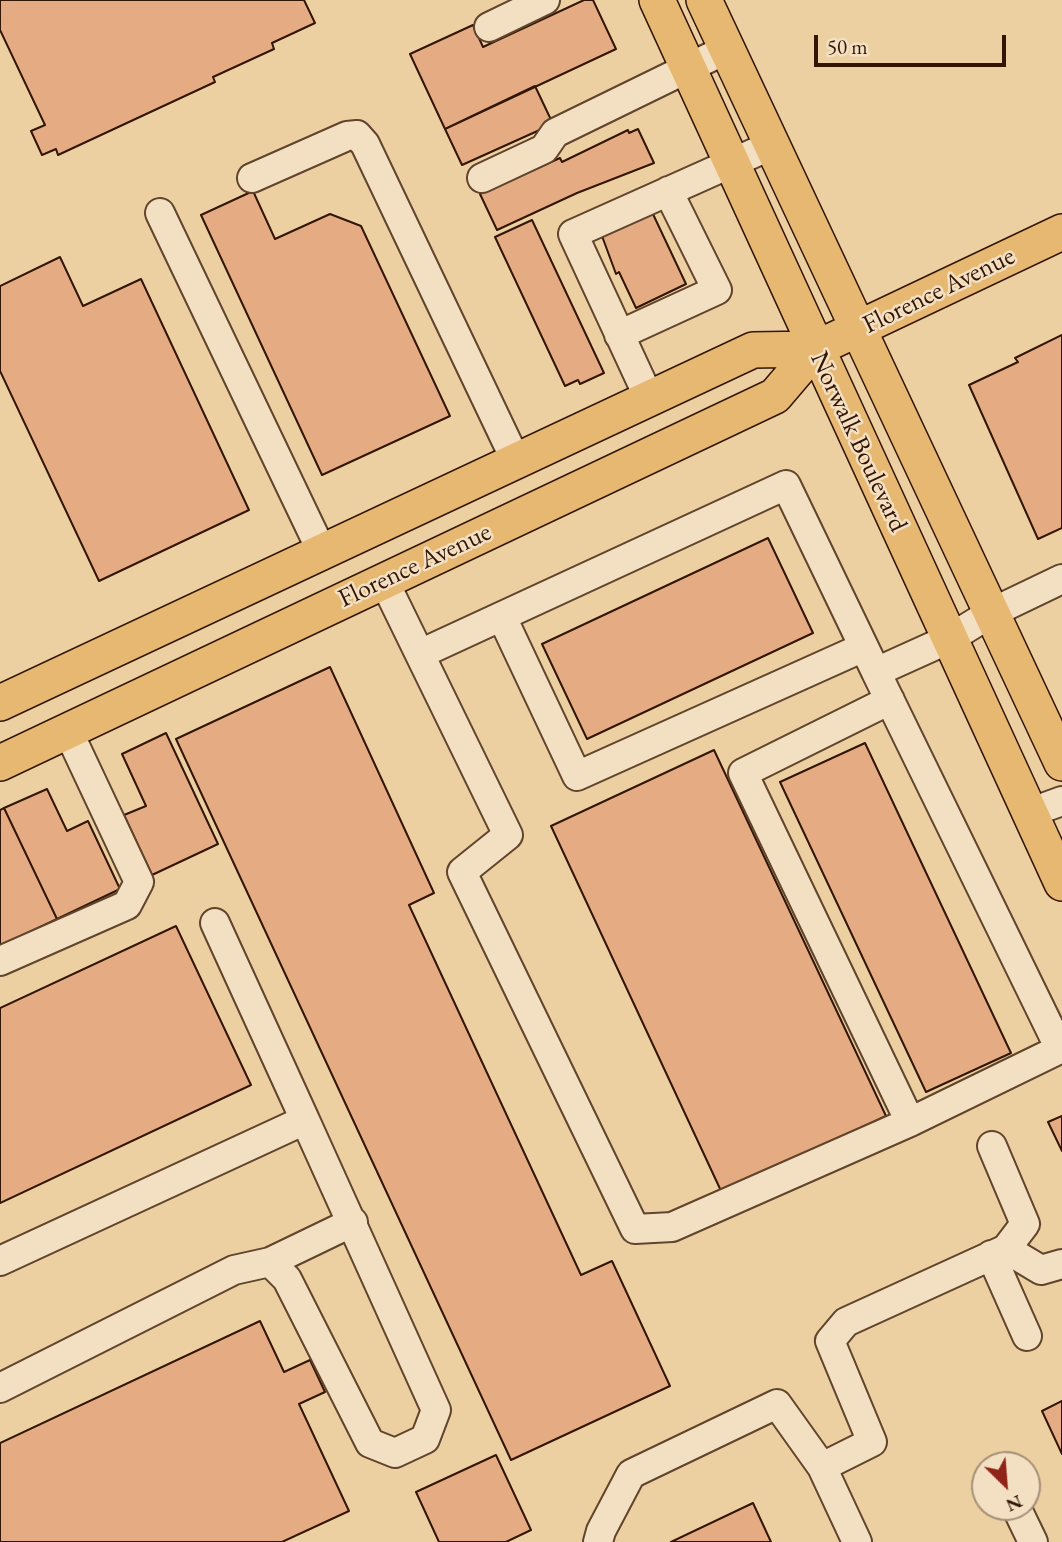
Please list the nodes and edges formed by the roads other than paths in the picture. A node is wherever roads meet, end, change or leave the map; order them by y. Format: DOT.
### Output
graph roads {
  1 [pos="545,0"];
  2 [pos="657,0"];
  3 [pos="704,0"];
  4 [pos="489,27"];
  5 [pos="727,49"];
  6 [pos="689,68"];
  7 [pos="772,145"];
  8 [pos="731,161"];
  9 [pos="482,177"];
  10 [pos="251,178"];
  11 [pos="668,191"];
  12 [pos="160,213"];
  13 [pos="1062,232"];
  14 [pos="858,330"];
  15 [pos="619,335"];
  16 [pos="815,349"];
  17 [pos="649,398"];
  18 [pos="516,461"];
  19 [pos="322,552"];
  20 [pos="1062,579"];
  21 [pos="384,581"];
  22 [pos="991,613"];
  23 [pos="502,617"];
  24 [pos="949,639"];
  25 [pos="420,654"];
  26 [pos="870,660"];
  27 [pos="890,700"];
  28 [pos="0,703"];
  29 [pos="68,731"];
  30 [pos="0,763"];
  31 [pos="1062,763"];
  32 [pos="1062,801"];
  33 [pos="1029,813"];
  34 [pos="1062,883"];
  35 [pos="215,923"];
  36 [pos="0,961"];
  37 [pos="1061,1049"];
  38 [pos="305,1120"];
  39 [pos="910,1122"];
  40 [pos="992,1146"];
  41 [pos="353,1222"];
  42 [pos="998,1252"];
  43 [pos="0,1261"];
  44 [pos="270,1262"];
  45 [pos="1062,1264"];
  46 [pos="1027,1336"];
  47 [pos="0,1388"];
  48 [pos="822,1466"];
  49 [pos="1023,1521"];
  50 [pos="598,1542"];
  51 [pos="857,1542"];
  52 [pos="1034,1542"];
  1 -- 4 [label="lane"];
  2 -- 6 [label="main road, Norwalk Boulevard"];
  3 -- 5 [label="main road, Norwalk Boulevard"];
  5 -- 6 [label="lane"];
  5 -- 7 [label="main road, Norwalk Boulevard"];
  6 -- 8 [label="main road, Norwalk Boulevard"];
  6 -- 9 [label="lane"];
  7 -- 8 [label="lane"];
  7 -- 14 [label="main road, Norwalk Boulevard"];
  8 -- 11 [label="lane"];
  8 -- 16 [label="main road, Norwalk Boulevard"];
  10 -- 18 [label="lane"];
  11 -- 15 [label="lane"];
  11 -- 15 [label="lane"];
  12 -- 19 [label="lane"];
  13 -- 14 [label="main road, Florence Avenue"];
  14 -- 16 [label="main road, Florence Avenue"];
  14 -- 22 [label="main road, Norwalk Boulevard"];
  15 -- 17 [label="lane"];
  16 -- 17 [label="main road, Florence Avenue"];
  16 -- 21 [label="main road, Florence Avenue"];
  16 -- 24 [label="main road, Norwalk Boulevard"];
  17 -- 18 [label="main road, Florence Avenue"];
  18 -- 19 [label="main road, Florence Avenue"];
  19 -- 28 [label="main road, Florence Avenue"];
  20 -- 22 [label="lane"];
  21 -- 25 [label="lane"];
  21 -- 29 [label="main road, Florence Avenue"];
  22 -- 24 [label="lane"];
  22 -- 31 [label="main road, Norwalk Boulevard"];
  23 -- 25 [label="lane"];
  23 -- 26 [label="lane"];
  23 -- 26 [label="lane"];
  24 -- 26 [label="lane"];
  24 -- 33 [label="main road, Norwalk Boulevard"];
  25 -- 39 [label="lane"];
  26 -- 27 [label="lane"];
  27 -- 37 [label="lane"];
  27 -- 39 [label="lane"];
  29 -- 30 [label="main road, Florence Avenue"];
  29 -- 36 [label="lane"];
  32 -- 33 [label="lane"];
  33 -- 34 [label="main road, Norwalk Boulevard"];
  35 -- 38 [label="lane"];
  37 -- 39 [label="lane"];
  38 -- 41 [label="lane"];
  38 -- 43 [label="lane"];
  40 -- 42 [label="lane"];
  41 -- 44 [label="lane"];
  41 -- 44 [label="lane"];
  42 -- 45 [label="lane"];
  42 -- 46 [label="lane"];
  42 -- 48 [label="lane"];
  44 -- 47 [label="lane"];
  48 -- 50 [label="lane"];
  48 -- 51 [label="lane"];
  49 -- 52 [label="lane"];
}
